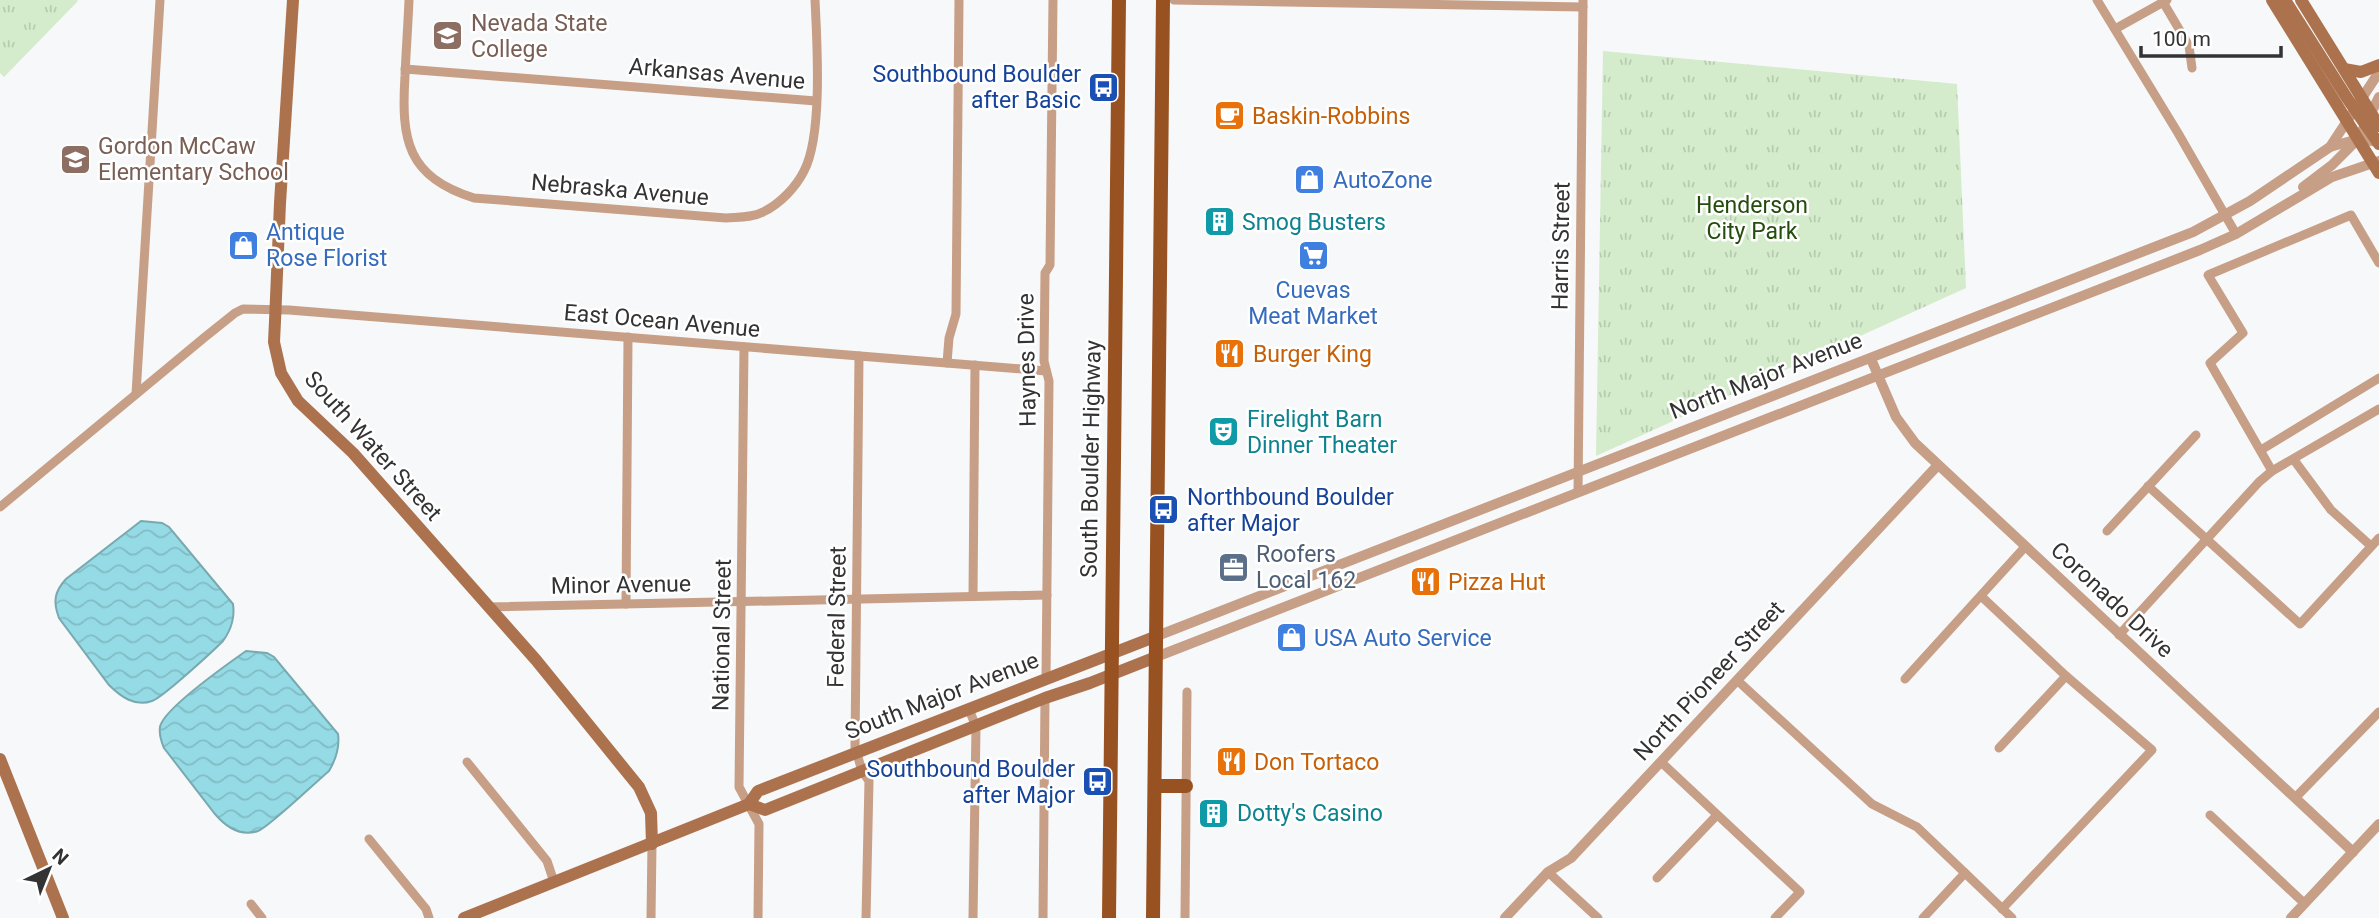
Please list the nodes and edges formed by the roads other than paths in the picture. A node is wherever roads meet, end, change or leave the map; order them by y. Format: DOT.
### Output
graph roads {
  1 [pos="160,0"];
  2 [pos="293,0"];
  3 [pos="409,0"];
  4 [pos="816,0"];
  5 [pos="959,0"];
  6 [pos="1053,0"];
  7 [pos="1119,0"];
  8 [pos="1163,0"];
  9 [pos="1174,0"];
  10 [pos="2097,0"];
  11 [pos="2272,0"];
  12 [pos="2285,0"];
  13 [pos="2301,0"];
  14 [pos="2165,1"];
  15 [pos="1583,4"];
  16 [pos="2115,29"];
  17 [pos="2379,65"];
  18 [pos="405,68"];
  19 [pos="2192,68"];
  20 [pos="2344,69"];
  21 [pos="2379,72"];
  22 [pos="2379,97"];
  23 [pos="816,101"];
  24 [pos="2358,103"];
  25 [pos="2367,118"];
  26 [pos="2347,123"];
  27 [pos="2379,126"];
  28 [pos="2358,139"];
  29 [pos="2378,143"];
  30 [pos="2330,147"];
  31 [pos="2377,164"];
  32 [pos="2279,207"];
  33 [pos="2226,215"];
  34 [pos="2236,234"];
  35 [pos="2379,263"];
  36 [pos="275,310"];
  37 [pos="1982,314"];
  38 [pos="1986,333"];
  39 [pos="628,337"];
  40 [pos="744,346"];
  41 [pos="859,356"];
  42 [pos="1871,359"];
  43 [pos="947,363"];
  44 [pos="975,365"];
  45 [pos="1046,371"];
  46 [pos="1878,376"];
  47 [pos="2379,378"];
  48 [pos="136,394"];
  49 [pos="2379,409"];
  50 [pos="1686,430"];
  51 [pos="1672,435"];
  52 [pos="2196,435"];
  53 [pos="1693,448"];
  54 [pos="2261,450"];
  55 [pos="1679,453"];
  56 [pos="2294,460"];
  57 [pos="1938,466"];
  58 [pos="1578,471"];
  59 [pos="2272,471"];
  60 [pos="2148,486"];
  61 [pos="1578,492"];
  62 [pos="1488,506"];
  63 [pos="0,507"];
  64 [pos="1495,524"];
  65 [pos="2107,531"];
  66 [pos="2379,538"];
  67 [pos="2206,540"];
  68 [pos="2371,546"];
  69 [pos="1383,547"];
  70 [pos="2024,548"];
  71 [pos="1389,565"];
  72 [pos="1047,595"];
  73 [pos="973,596"];
  74 [pos="1981,596"];
  75 [pos="857,599"];
  76 [pos="741,602"];
  77 [pos="626,604"];
  78 [pos="489,607"];
  79 [pos="2119,635"];
  80 [pos="1157,636"];
  81 [pos="1112,654"];
  82 [pos="1156,657"];
  83 [pos="1111,675"];
  84 [pos="2066,676"];
  85 [pos="1046,678"];
  86 [pos="1905,679"];
  87 [pos="1738,681"];
  88 [pos="1187,692"];
  89 [pos="1045,698"];
  90 [pos="969,709"];
  91 [pos="2379,712"];
  92 [pos="976,727"];
  93 [pos="1999,748"];
  94 [pos="857,752"];
  95 [pos="0,759"];
  96 [pos="467,762"];
  97 [pos="1661,762"];
  98 [pos="862,771"];
  99 [pos="1155,786"];
  100 [pos="1186,786"];
  101 [pos="2295,798"];
  102 [pos="749,804"];
  103 [pos="1717,815"];
  104 [pos="2210,815"];
  105 [pos="2379,824"];
  106 [pos="369,839"];
  107 [pos="652,844"];
  108 [pos="2353,852"];
  109 [pos="1548,872"];
  110 [pos="1965,873"];
  111 [pos="1657,878"];
  112 [pos="554,882"];
  113 [pos="2304,903"];
  114 [pos="251,904"];
  115 [pos="2003,909"];
  116 [pos="63,918"];
  117 [pos="262,918"];
  118 [pos="429,918"];
  119 [pos="464,918"];
  120 [pos="651,918"];
  121 [pos="758,918"];
  122 [pos="866,918"];
  123 [pos="973,918"];
  124 [pos="1042,918"];
  125 [pos="1109,918"];
  126 [pos="1153,918"];
  127 [pos="1185,918"];
  128 [pos="1505,918"];
  129 [pos="1598,918"];
  130 [pos="1775,918"];
  131 [pos="1923,918"];
  132 [pos="2012,918"];
  133 [pos="2291,918"];
  1 -- 48 [label="street"];
  2 -- 36 [label="main road, South Water Street"];
  3 -- 18 [label="street, Nebraska Avenue"];
  4 -- 23 [label="street, Nebraska Avenue"];
  5 -- 43 [label="street"];
  6 -- 45 [label="street, Haynes Drive"];
  7 -- 81 [label="main road, South Boulder Highway"];
  8 -- 80 [label="main road"];
  9 -- 15 [label="street"];
  10 -- 16 [label="street"];
  11 -- 26 [label="main road"];
  12 -- 24 [label="main road"];
  13 -- 20 [label="main road"];
  14 -- 16 [label="street"];
  14 -- 19 [label="street"];
  15 -- 58 [label="street, Harris Street"];
  16 -- 33 [label="street"];
  17 -- 20 [label="main road"];
  18 -- 23 [label="street, Arkansas Avenue"];
  18 -- 23 [label="street, Nebraska Avenue"];
  20 -- 24 [label="main road"];
  21 -- 24 [label="street"];
  22 -- 25 [label="street"];
  24 -- 25 [label="main road"];
  24 -- 26 [label="street"];
  25 -- 27 [label="main road"];
  25 -- 28 [label="street"];
  25 -- 29 [label="main road"];
  26 -- 28 [label="main road"];
  26 -- 30 [label="street"];
  28 -- 29 [label="street, North Major Avenue"];
  28 -- 30 [label="street, North Major Avenue"];
  28 -- 31 [label="main road"];
  28 -- 32 [label="street"];
  30 -- 33 [label="street, North Major Avenue"];
  31 -- 32 [label="street, North Major Avenue"];
  32 -- 34 [label="street, North Major Avenue"];
  33 -- 34 [label="street"];
  33 -- 37 [label="street, North Major Avenue"];
  34 -- 38 [label="street, North Major Avenue"];
  35 -- 54 [label="street"];
  36 -- 39 [label="street, East Ocean Avenue"];
  36 -- 48 [label="street, East Ocean Avenue"];
  36 -- 78 [label="main road, South Water Street"];
  37 -- 38 [label="street"];
  37 -- 42 [label="street, North Major Avenue"];
  38 -- 46 [label="street, North Major Avenue"];
  39 -- 40 [label="street, East Ocean Avenue"];
  39 -- 77 [label="street"];
  40 -- 41 [label="street, East Ocean Avenue"];
  40 -- 76 [label="street, National Street"];
  41 -- 43 [label="street, East Ocean Avenue"];
  41 -- 75 [label="street, Federal Street"];
  42 -- 46 [label="street, Coronado Drive"];
  42 -- 50 [label="street, North Major Avenue"];
  43 -- 44 [label="street, East Ocean Avenue"];
  44 -- 45 [label="street, East Ocean Avenue"];
  44 -- 73 [label="street"];
  45 -- 72 [label="street, Haynes Drive"];
  46 -- 53 [label="street, North Major Avenue"];
  46 -- 57 [label="street, Coronado Drive"];
  47 -- 54 [label="street"];
  48 -- 63 [label="street, East Ocean Avenue"];
  49 -- 56 [label="street"];
  50 -- 51 [label="street, North Major Avenue"];
  50 -- 53 [label="street"];
  51 -- 55 [label="street"];
  51 -- 58 [label="street, North Major Avenue"];
  52 -- 60 [label="street"];
  53 -- 55 [label="street, North Major Avenue"];
  54 -- 59 [label="street"];
  55 -- 61 [label="street, North Major Avenue"];
  56 -- 59 [label="street"];
  56 -- 68 [label="street"];
  57 -- 70 [label="street, Coronado Drive"];
  57 -- 87 [label="street, North Pioneer Street"];
  58 -- 61 [label="street, Harris Street"];
  58 -- 62 [label="street, North Major Avenue"];
  59 -- 67 [label="street"];
  60 -- 65 [label="street"];
  60 -- 67 [label="street"];
  61 -- 64 [label="street, North Major Avenue"];
  62 -- 64 [label="street"];
  62 -- 69 [label="street, North Major Avenue"];
  64 -- 71 [label="street, North Major Avenue"];
  66 -- 68 [label="street"];
  67 -- 68 [label="street"];
  67 -- 79 [label="street"];
  69 -- 71 [label="street"];
  69 -- 80 [label="street, North Major Avenue"];
  70 -- 74 [label="street"];
  70 -- 79 [label="street, Coronado Drive"];
  71 -- 82 [label="street, North Major Avenue"];
  72 -- 73 [label="street, Minor Avenue"];
  72 -- 85 [label="street, Haynes Drive"];
  73 -- 75 [label="street, Minor Avenue"];
  74 -- 84 [label="street"];
  74 -- 86 [label="street"];
  75 -- 76 [label="street, Minor Avenue"];
  75 -- 94 [label="street, Federal Street"];
  76 -- 77 [label="street, Minor Avenue"];
  76 -- 102 [label="street, National Street"];
  77 -- 78 [label="street, Minor Avenue"];
  78 -- 107 [label="main road, South Water Street"];
  79 -- 101 [label="street, Coronado Drive"];
  80 -- 81 [label="main road, South Major Avenue"];
  80 -- 82 [label="main road"];
  81 -- 83 [label="main road, South Boulder Highway"];
  81 -- 85 [label="main road, South Major Avenue"];
  82 -- 83 [label="main road, South Major Avenue"];
  82 -- 99 [label="main road"];
  83 -- 89 [label="main road, South Major Avenue"];
  83 -- 125 [label="main road, South Boulder Highway"];
  84 -- 93 [label="street"];
  84 -- 115 [label="street"];
  85 -- 90 [label="main road, South Major Avenue"];
  87 -- 97 [label="street, North Pioneer Street"];
  87 -- 110 [label="street"];
  88 -- 100 [label="street"];
  89 -- 92 [label="main road, South Major Avenue"];
  89 -- 124 [label="street"];
  90 -- 92 [label="street"];
  90 -- 94 [label="main road, South Major Avenue"];
  91 -- 101 [label="street"];
  92 -- 98 [label="main road, South Major Avenue"];
  92 -- 123 [label="street"];
  94 -- 98 [label="street, Federal Street"];
  94 -- 102 [label="main road, South Major Avenue"];
  95 -- 116 [label="main road"];
  96 -- 112 [label="street"];
  97 -- 103 [label="street"];
  97 -- 109 [label="street, North Pioneer Street"];
  98 -- 102 [label="main road, South Major Avenue"];
  98 -- 122 [label="street, Federal Street"];
  99 -- 100 [label="main road"];
  99 -- 126 [label="main road"];
  100 -- 127 [label="street"];
  101 -- 108 [label="street, Coronado Drive"];
  102 -- 107 [label="main road, South Major Avenue"];
  102 -- 121 [label="street, National Street"];
  103 -- 111 [label="street"];
  103 -- 130 [label="street"];
  104 -- 113 [label="street"];
  105 -- 108 [label="street"];
  106 -- 118 [label="street"];
  107 -- 112 [label="main road, South Major Avenue"];
  107 -- 120 [label="street"];
  108 -- 113 [label="street"];
  109 -- 128 [label="street, North Pioneer Street"];
  109 -- 129 [label="street"];
  110 -- 115 [label="street"];
  110 -- 131 [label="street"];
  112 -- 119 [label="main road, South Major Avenue"];
  113 -- 133 [label="street"];
  114 -- 117 [label="street"];
  115 -- 132 [label="street"];
}
